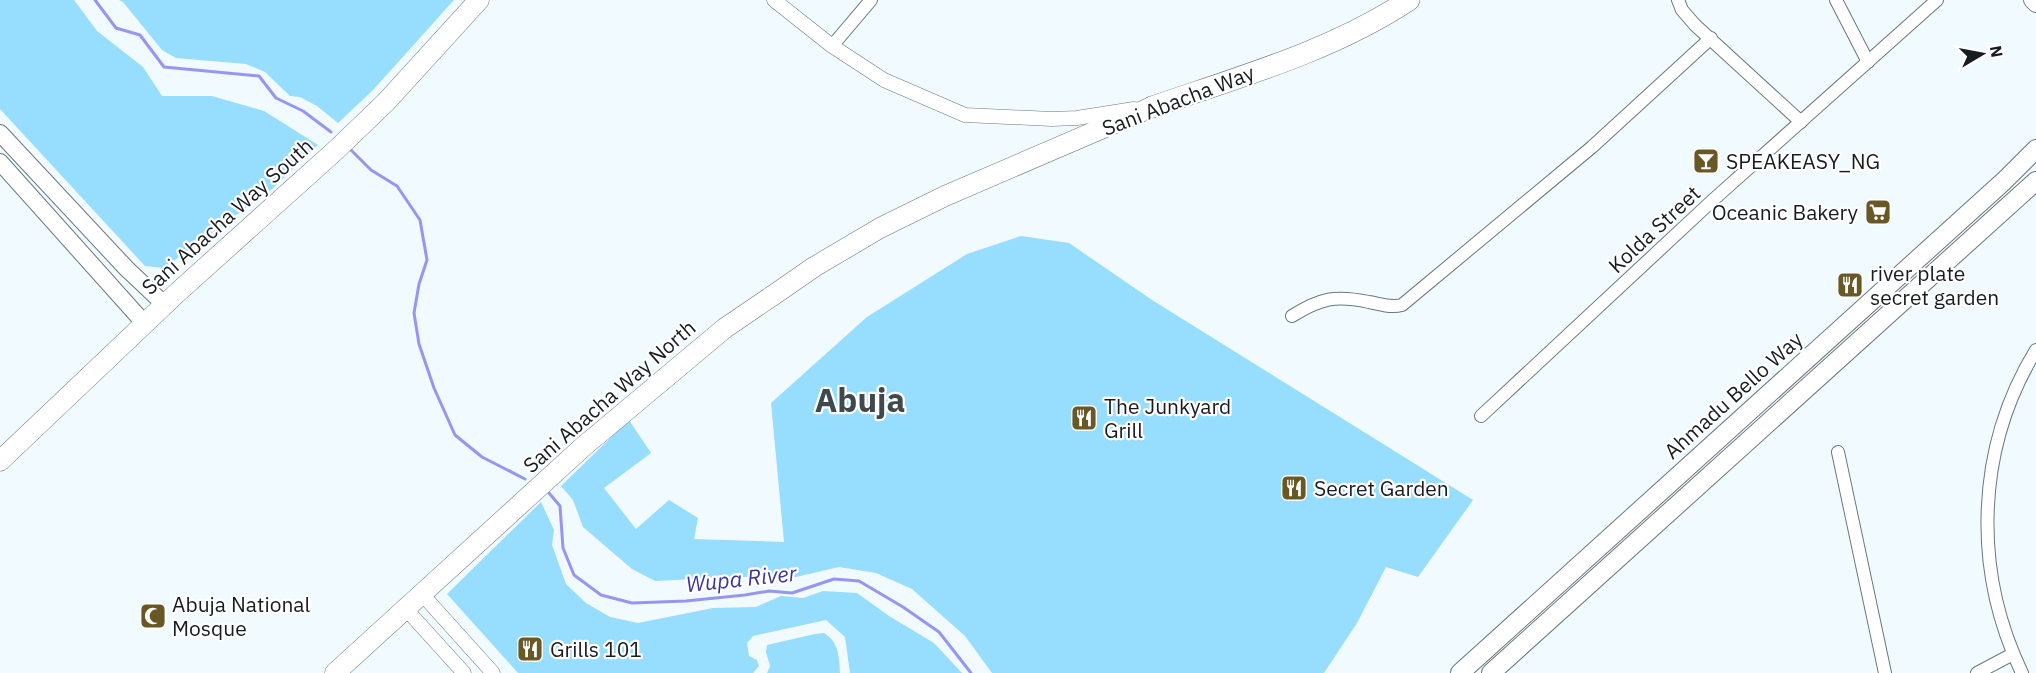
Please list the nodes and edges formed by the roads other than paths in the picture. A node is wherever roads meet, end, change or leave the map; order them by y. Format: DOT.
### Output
graph roads {
  1 [pos="478,0"];
  2 [pos="774,0"];
  3 [pos="871,0"];
  4 [pos="1409,0"];
  5 [pos="1678,0"];
  6 [pos="1836,0"];
  7 [pos="1937,0"];
  8 [pos="2032,0"];
  9 [pos="2036,4"];
  10 [pos="1711,38"];
  11 [pos="832,46"];
  12 [pos="1868,62"];
  13 [pos="1152,106"];
  14 [pos="1801,122"];
  15 [pos="0,133"];
  16 [pos="2036,149"];
  17 [pos="0,162"];
  18 [pos="2036,181"];
  19 [pos="945,196"];
  20 [pos="165,305"];
  21 [pos="1292,316"];
  22 [pos="145,324"];
  23 [pos="2036,350"];
  24 [pos="1481,416"];
  25 [pos="8,449"];
  26 [pos="1838,452"];
  27 [pos="0,460"];
  28 [pos="421,593"];
  29 [pos="405,608"];
  30 [pos="2013,654"];
  31 [pos="335,673"];
  32 [pos="465,673"];
  33 [pos="493,673"];
  34 [pos="1460,673"];
  35 [pos="1491,673"];
  36 [pos="1885,673"];
  37 [pos="1977,673"];
  38 [pos="2022,673"];
  1 -- 20 [label="highway, Sani Abacha Way South"];
  2 -- 11 [label="street"];
  3 -- 11 [label="street"];
  4 -- 13 [label="highway, Sani Abacha Way"];
  5 -- 10 [label="street"];
  6 -- 12 [label="street"];
  7 -- 12 [label="street, Kolda Street"];
  8 -- 9 [label="main road"];
  10 -- 14 [label="street"];
  10 -- 21 [label="street"];
  11 -- 13 [label="street"];
  12 -- 14 [label="street, Kolda Street"];
  13 -- 19 [label="highway, Sani Abacha Way"];
  14 -- 24 [label="street, Kolda Street"];
  15 -- 20 [label="main road"];
  16 -- 34 [label="main road, Ahmadu Bello Way"];
  17 -- 22 [label="main road"];
  18 -- 35 [label="main road"];
  19 -- 28 [label="highway, Sani Abacha Way North"];
  20 -- 22 [label="highway, Sani Abacha Way South"];
  22 -- 25 [label="highway, Sani Abacha Way South"];
  23 -- 30 [label="street"];
  25 -- 27 [label="highway, Sani Abacha Way South"];
  26 -- 36 [label="street"];
  28 -- 29 [label="highway, Sani Abacha Way North"];
  28 -- 33 [label="street"];
  29 -- 31 [label="highway, Sani Abacha Way North"];
  29 -- 32 [label="street"];
  30 -- 37 [label="street"];
  30 -- 38 [label="street"];
}
